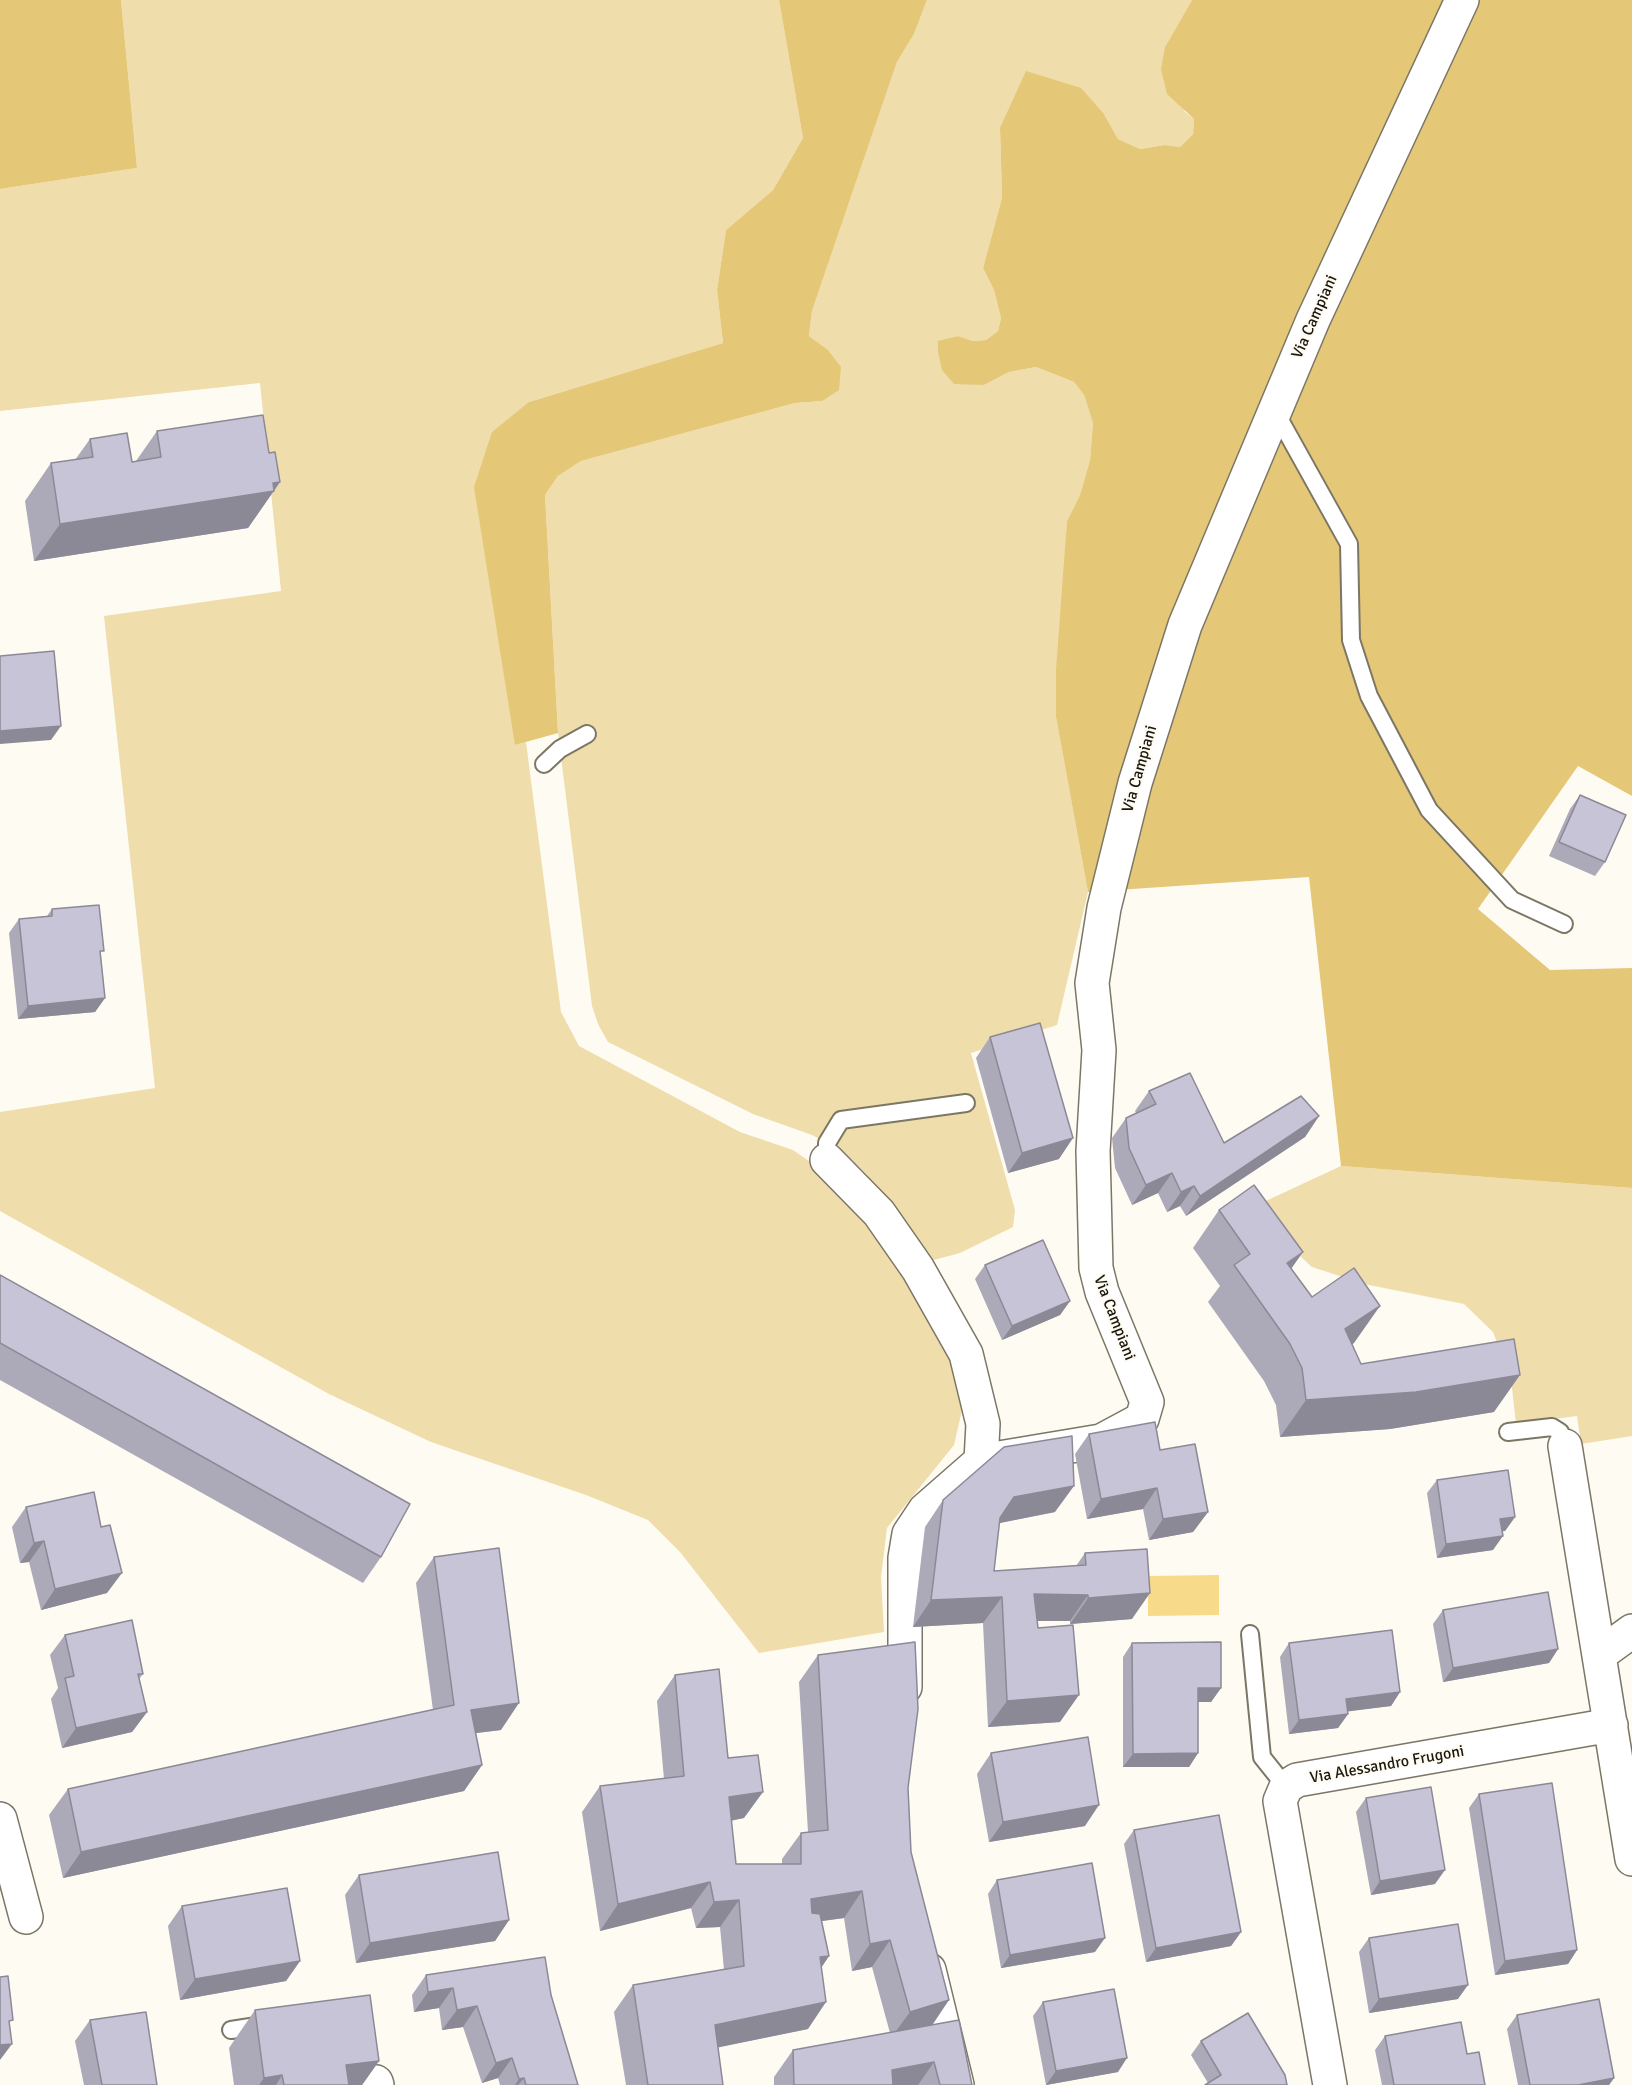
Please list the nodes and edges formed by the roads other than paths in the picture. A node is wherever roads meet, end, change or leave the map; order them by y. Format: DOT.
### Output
graph roads {
  1 [pos="1462,0"];
  2 [pos="1275,411"];
  3 [pos="587,734"];
  4 [pos="544,764"];
  5 [pos="1564,924"];
  6 [pos="966,1103"];
  7 [pos="827,1160"];
  8 [pos="1508,1432"];
  9 [pos="1565,1446"];
  10 [pos="981,1461"];
  11 [pos="1632,1631"];
  12 [pos="1250,1634"];
  13 [pos="1599,1655"];
  14 [pos="906,1720"];
  15 [pos="1611,1725"];
  16 [pos="1286,1787"];
  17 [pos="1627,1790"];
  18 [pos="0,1819"];
  19 [pos="1632,1859"];
  20 [pos="26,1917"];
  21 [pos="921,1937"];
  22 [pos="277,2023"];
  23 [pos="231,2030"];
  24 [pos="957,2085"];
  25 [pos="1330,2085"];
  1 -- 2 [label="street, Via Campiani"];
  2 -- 5 [label="lane"];
  2 -- 10 [label="street, Via Campiani"];
  3 -- 4 [label="lane"];
  6 -- 7 [label="lane"];
  7 -- 10 [label="street"];
  8 -- 9 [label="lane"];
  9 -- 13 [label="street"];
  10 -- 14 [label="street"];
  11 -- 13 [label="street"];
  12 -- 16 [label="lane"];
  13 -- 15 [label="street"];
  15 -- 16 [label="street, Via Alessandro Frugoni"];
  15 -- 17 [label="street"];
  16 -- 25 [label="street, Via Alessandro Frugoni"];
  17 -- 19 [label="street"];
  18 -- 20 [label="street"];
  21 -- 24 [label="street"];
  22 -- 23 [label="lane"];
}
